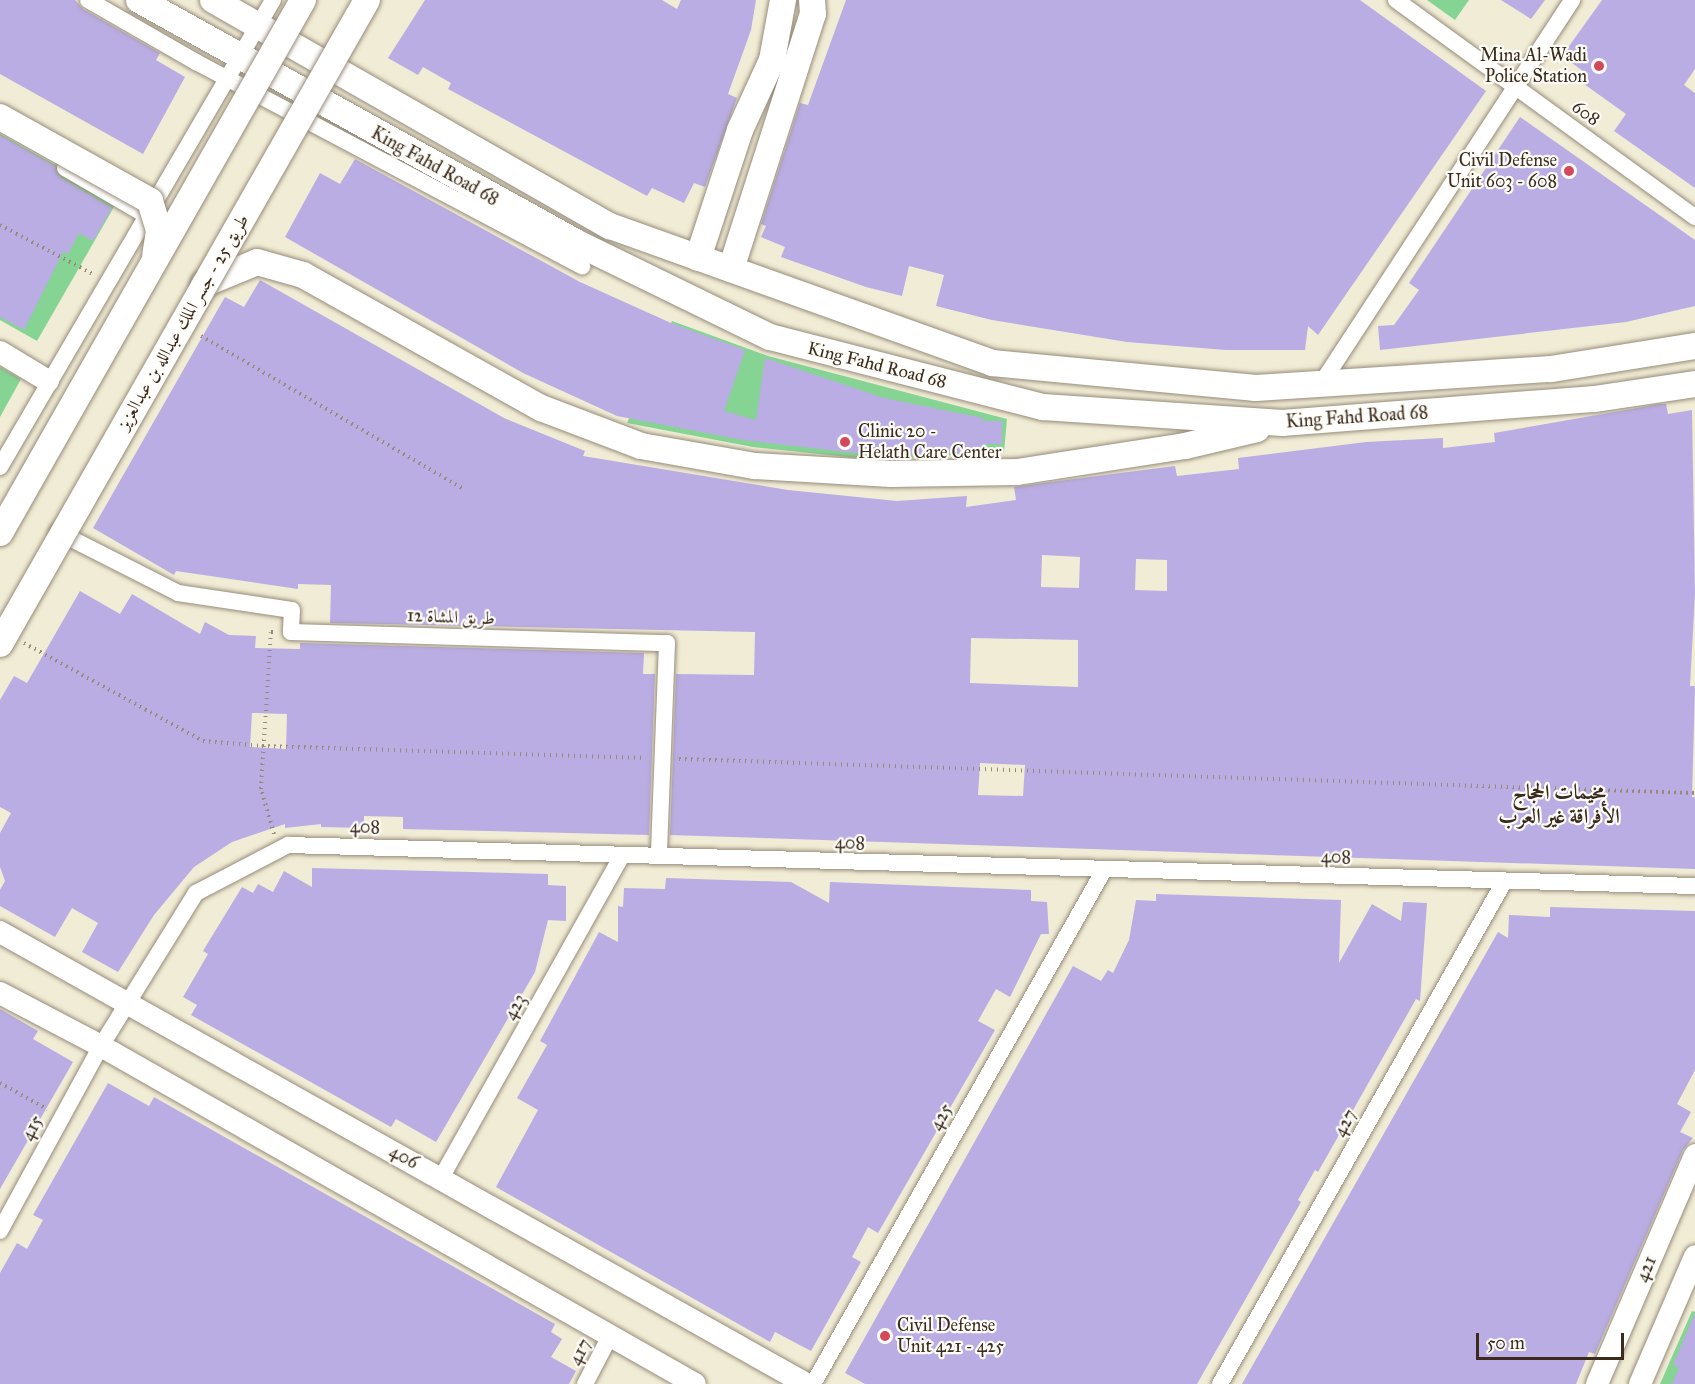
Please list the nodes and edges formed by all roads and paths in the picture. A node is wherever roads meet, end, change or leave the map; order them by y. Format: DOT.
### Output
graph roads {
  1 [pos="88,0"];
  2 [pos="139,0"];
  3 [pos="213,0"];
  4 [pos="273,0"];
  5 [pos="303,0"];
  6 [pos="367,0"];
  7 [pos="783,0"];
  8 [pos="812,0"];
  9 [pos="1396,0"];
  10 [pos="1572,0"];
  11 [pos="258,25"];
  12 [pos="238,59"];
  13 [pos="1513,84"];
  14 [pos="0,117"];
  15 [pos="0,129"];
  16 [pos="147,216"];
  17 [pos="1695,217"];
  18 [pos="0,225"];
  19 [pos="698,258"];
  20 [pos="153,263"];
  21 [pos="582,266"];
  22 [pos="731,269"];
  23 [pos="109,283"];
  24 [pos="204,284"];
  25 [pos="190,330"];
  26 [pos="1695,346"];
  27 [pos="0,352"];
  28 [pos="48,381"];
  29 [pos="1321,384"];
  30 [pos="1695,384"];
  31 [pos="1282,423"];
  32 [pos="0,467"];
  33 [pos="462,488"];
  34 [pos="58,532"];
  35 [pos="0,533"];
  36 [pos="291,632"];
  37 [pos="10,643"];
  38 [pos="262,746"];
  39 [pos="663,758"];
  40 [pos="1695,793"];
  41 [pos="279,850"];
  42 [pos="622,855"];
  43 [pos="659,856"];
  44 [pos="1104,870"];
  45 [pos="1503,882"];
  46 [pos="1695,886"];
  47 [pos="0,932"];
  48 [pos="0,993"];
  49 [pos="128,1004"];
  50 [pos="101,1046"];
  51 [pos="0,1083"];
  52 [pos="61,1117"];
  53 [pos="1695,1155"];
  54 [pos="441,1178"];
  55 [pos="0,1231"];
  56 [pos="1695,1256"];
  57 [pos="609,1338"];
  58 [pos="585,1384"];
  59 [pos="695,1384"];
  60 [pos="806,1384"];
  61 [pos="813,1384"];
  62 [pos="1220,1384"];
  63 [pos="1597,1384"];
  64 [pos="1640,1384"];
  1 -- 21 [label="street"];
  2 -- 12 [label="main road, King Fahd Road 68"];
  3 -- 11 [label="main road, King Fahd Road 68"];
  4 -- 11 [label="street"];
  5 -- 20 [label="main road, bridge"];
  6 -- 24 [label="main road, طريق 25 - جسر الملك عبدالله بن عبدالعزيز, bridge"];
  7 -- 19 [label="main road"];
  8 -- 22 [label="main road"];
  9 -- 13 [label="street, 608"];
  10 -- 13 [label="street"];
  11 -- 12 [label="street"];
  11 -- 19 [label="main road, King Fahd Road 68"];
  12 -- 16 [label="street"];
  12 -- 31 [label="main road, King Fahd Road 68"];
  13 -- 17 [label="street, 608"];
  13 -- 29 [label="street"];
  14 -- 20 [label="main road, bridge"];
  15 -- 16 [label="street"];
  16 -- 23 [label="street"];
  18 -- 23 [label="path"];
  19 -- 22 [label="main road, King Fahd Road 68"];
  20 -- 35 [label="main road, bridge"];
  22 -- 29 [label="main road, King Fahd Road 68"];
  23 -- 28 [label="street"];
  24 -- 31 [label="main road"];
  24 -- 37 [label="main road, طريق 25 - جسر الملك عبدالله بن عبدالعزيز, bridge"];
  25 -- 33 [label="path"];
  26 -- 29 [label="main road, King Fahd Road 68"];
  27 -- 28 [label="street"];
  28 -- 32 [label="street"];
  30 -- 31 [label="main road, King Fahd Road 68"];
  34 -- 36 [label="street"];
  36 -- 38 [label="path"];
  36 -- 39 [label="street, طريق المشاة 12"];
  37 -- 38 [label="path"];
  38 -- 39 [label="path"];
  38 -- 41 [label="path"];
  39 -- 40 [label="path"];
  39 -- 43 [label="street, طريق المشاة 12"];
  41 -- 42 [label="street, 408"];
  41 -- 49 [label="street, 408"];
  42 -- 43 [label="street, 408"];
  42 -- 54 [label="street, 423"];
  43 -- 44 [label="street, 408"];
  44 -- 45 [label="street, 408"];
  44 -- 61 [label="street, 425"];
  45 -- 46 [label="street, 408"];
  45 -- 62 [label="street, 427"];
  47 -- 49 [label="street, 406"];
  48 -- 50 [label="street"];
  49 -- 50 [label="street, 408"];
  49 -- 54 [label="street, 406"];
  50 -- 52 [label="street, 415"];
  50 -- 57 [label="street"];
  51 -- 52 [label="path"];
  52 -- 55 [label="street, 415"];
  53 -- 63 [label="street, 421"];
  54 -- 60 [label="street, 406"];
  56 -- 64 [label="street"];
  57 -- 58 [label="street, 417"];
  57 -- 59 [label="street"];
}
